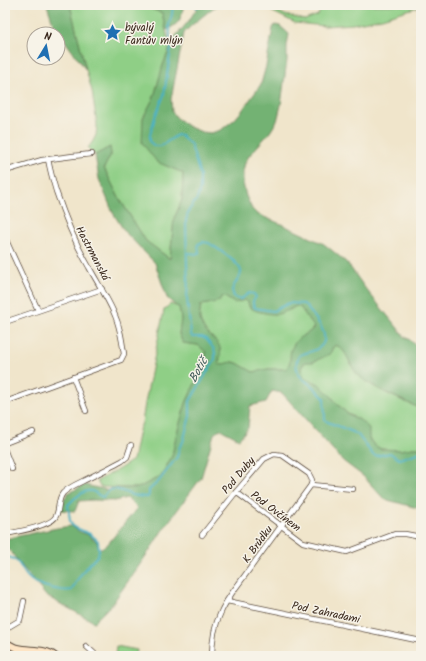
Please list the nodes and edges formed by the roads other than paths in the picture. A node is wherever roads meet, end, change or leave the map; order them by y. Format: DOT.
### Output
graph roads {
  1 [pos="92,154"];
  2 [pos="48,159"];
  3 [pos="5,171"];
  4 [pos="5,238"];
  5 [pos="102,289"];
  6 [pos="38,310"];
  7 [pos="5,322"];
  8 [pos="73,377"];
  9 [pos="5,402"];
  10 [pos="86,411"];
  11 [pos="33,432"];
  12 [pos="5,443"];
  13 [pos="131,445"];
  14 [pos="5,451"];
  15 [pos="12,469"];
  16 [pos="311,485"];
  17 [pos="353,489"];
  18 [pos="236,492"];
  19 [pos="280,526"];
  20 [pos="5,534"];
  21 [pos="202,535"];
  22 [pos="421,537"];
  23 [pos="24,601"];
  24 [pos="227,601"];
  25 [pos="5,629"];
  26 [pos="421,641"];
  27 [pos="5,642"];
  28 [pos="86,646"];
  29 [pos="55,656"];
  30 [pos="97,656"];
  31 [pos="212,656"];
  1 -- 2 [label="street"];
  2 -- 3 [label="street"];
  2 -- 5 [label="street, Hastrmanská"];
  4 -- 6 [label="street"];
  5 -- 6 [label="street"];
  5 -- 8 [label="street, Hastrmanská"];
  6 -- 7 [label="street"];
  8 -- 9 [label="street"];
  8 -- 10 [label="street"];
  11 -- 12 [label="street"];
  13 -- 20 [label="street"];
  14 -- 15 [label="street"];
  16 -- 17 [label="street"];
  16 -- 18 [label="street, Pod Duby"];
  16 -- 19 [label="street, K Brůdku"];
  18 -- 19 [label="street, Pod Ovčínem"];
  18 -- 21 [label="street, Pod Duby"];
  19 -- 22 [label="street, Pod Ovčínem"];
  19 -- 24 [label="street, K Brůdku"];
  23 -- 25 [label="street"];
  24 -- 26 [label="street, Pod Zahradami"];
  24 -- 31 [label="street, K Brůdku"];
  27 -- 29 [label="street"];
  28 -- 30 [label="street"];
}
